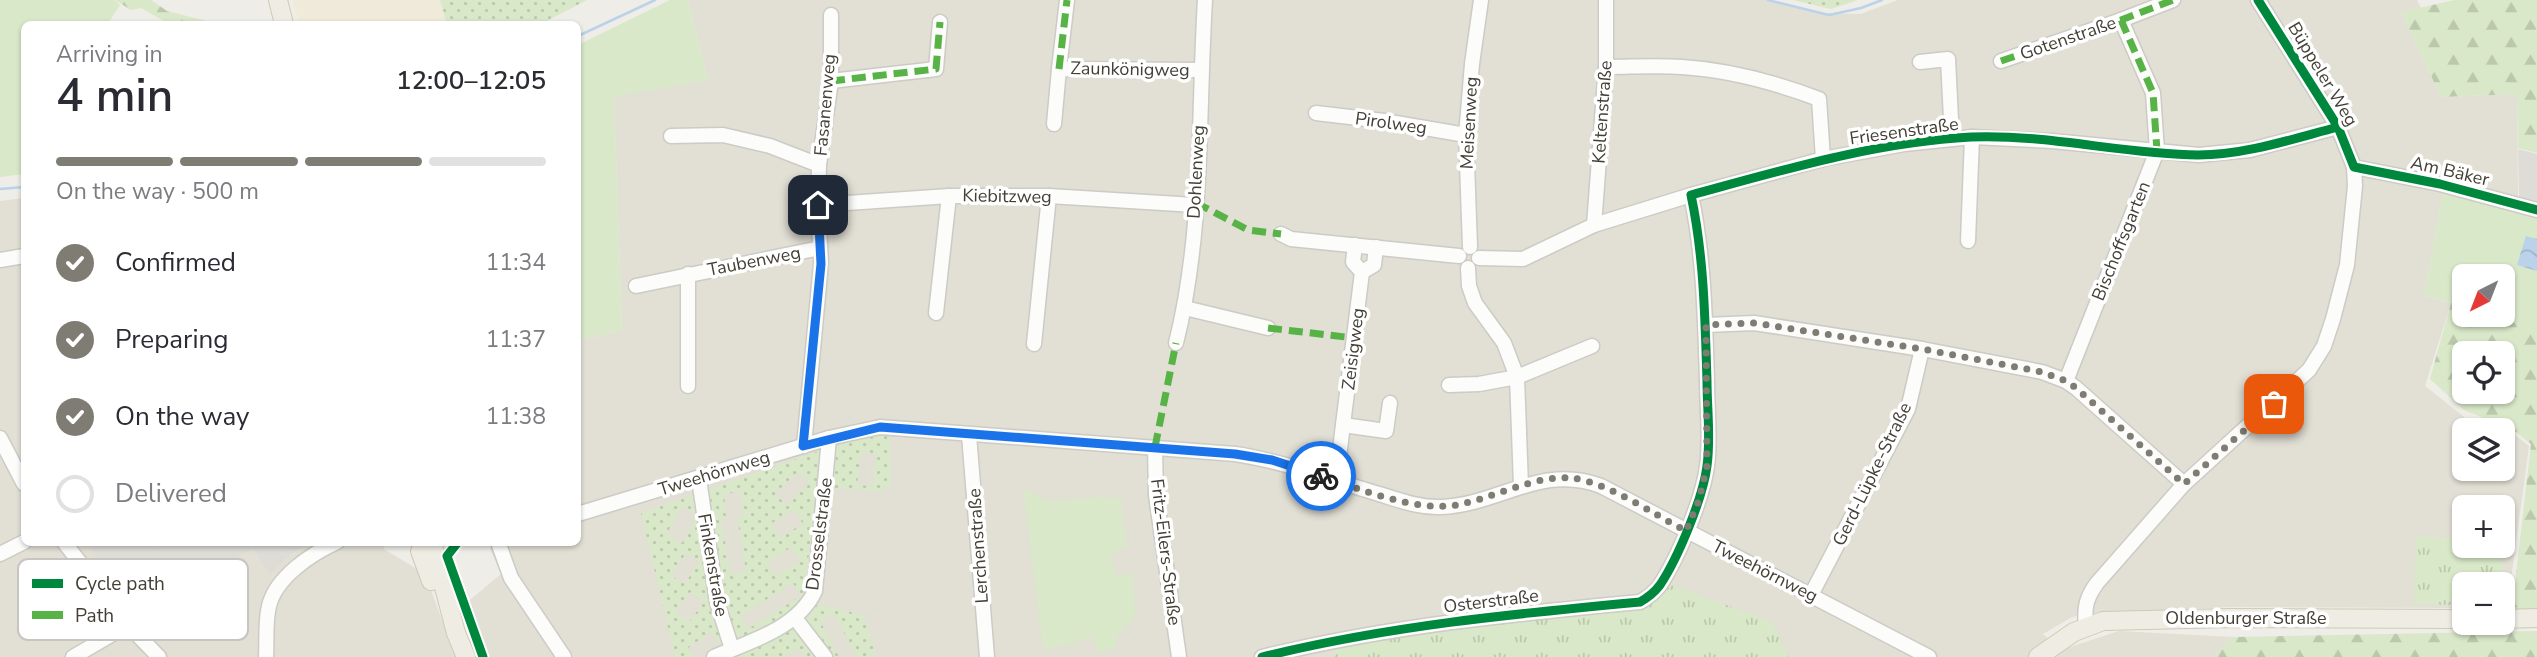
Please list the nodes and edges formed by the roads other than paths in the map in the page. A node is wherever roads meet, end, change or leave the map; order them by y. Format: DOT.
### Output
graph roads {
  1 [pos="278,0"];
  2 [pos="1067,0"];
  3 [pos="1205,0"];
  4 [pos="1481,0"];
  5 [pos="1606,0"];
  6 [pos="2173,0"];
  7 [pos="2259,0"];
  8 [pos="831,15"];
  9 [pos="2121,20"];
  10 [pos="283,21"];
  11 [pos="940,22"];
  12 [pos="1920,61"];
  13 [pos="2001,61"];
  14 [pos="1606,67"];
  15 [pos="1059,68"];
  16 [pos="1201,70"];
  17 [pos="831,81"];
  18 [pos="1316,113"];
  19 [pos="1054,124"];
  20 [pos="2338,127"];
  21 [pos="1466,135"];
  22 [pos="671,136"];
  23 [pos="1972,137"];
  24 [pos="1952,139"];
  25 [pos="2157,151"];
  26 [pos="1823,159"];
  27 [pos="819,165"];
  28 [pos="2354,167"];
  29 [pos="1691,195"];
  30 [pos="949,196"];
  31 [pos="1049,196"];
  32 [pos="818,205"];
  33 [pos="1195,205"];
  34 [pos="2537,210"];
  35 [pos="1594,225"];
  36 [pos="1281,234"];
  37 [pos="1968,242"];
  38 [pos="1355,245"];
  39 [pos="1376,247"];
  40 [pos="820,248"];
  41 [pos="21,257"];
  42 [pos="1469,257"];
  43 [pos="0,260"];
  44 [pos="1362,272"];
  45 [pos="688,274"];
  46 [pos="636,286"];
  47 [pos="1185,308"];
  48 [pos="936,313"];
  49 [pos="1706,325"];
  50 [pos="1268,328"];
  51 [pos="1176,343"];
  52 [pos="1034,344"];
  53 [pos="1592,346"];
  54 [pos="1922,349"];
  55 [pos="1517,377"];
  56 [pos="2066,381"];
  57 [pos="688,386"];
  58 [pos="1449,386"];
  59 [pos="1390,403"];
  60 [pos="1343,425"];
  61 [pos="970,435"];
  62 [pos="0,438"];
  63 [pos="829,438"];
  64 [pos="803,446"];
  65 [pos="1155,447"];
  66 [pos="21,478"];
  67 [pos="699,479"];
  68 [pos="1336,481"];
  69 [pos="2184,484"];
  70 [pos="1521,486"];
  71 [pos="581,513"];
  72 [pos="1686,531"];
  73 [pos="21,544"];
  74 [pos="330,546"];
  75 [pos="426,546"];
  76 [pos="499,546"];
  77 [pos="0,554"];
  78 [pos="1811,595"];
  79 [pos="795,618"];
  80 [pos="2537,618"];
  81 [pos="2452,619"];
  82 [pos="2515,619"];
  83 [pos="2086,626"];
  84 [pos="102,640"];
  85 [pos="143,640"];
  86 [pos="732,649"];
  87 [pos="73,657"];
  88 [pos="159,657"];
  89 [pos="266,657"];
  90 [pos="466,657"];
  91 [pos="564,657"];
  92 [pos="714,657"];
  93 [pos="825,657"];
  94 [pos="987,657"];
  95 [pos="1179,657"];
  96 [pos="1262,657"];
  97 [pos="1929,657"];
  98 [pos="2038,657"];
  1 -- 10 [label="main road"];
  2 -- 15 [label="street, Zaunkönigweg"];
  3 -- 16 [label="street, Dohlenweg"];
  4 -- 21 [label="street, Meisenweg"];
  5 -- 14 [label="street, Keltenstraße"];
  6 -- 9 [label="street, Gotenstraße"];
  7 -- 20 [label="street, Büppeler Weg"];
  8 -- 17 [label="street, Fasanenweg"];
  9 -- 13 [label="street, Gotenstraße"];
  9 -- 25 [label="street, Bischoffsgarten"];
  11 -- 17 [label="street"];
  12 -- 24 [label="street"];
  14 -- 26 [label="street"];
  14 -- 35 [label="street, Keltenstraße"];
  15 -- 16 [label="street, Zaunkönigweg"];
  15 -- 19 [label="street, Zaunkönigweg"];
  16 -- 33 [label="street, Dohlenweg"];
  17 -- 27 [label="street, Fasanenweg"];
  18 -- 21 [label="street, Pirolweg"];
  20 -- 25 [label="street, Friesenstraße"];
  20 -- 28 [label="street, Büppeler Weg"];
  21 -- 42 [label="street, Meisenweg"];
  22 -- 27 [label="street"];
  23 -- 24 [label="street, Friesenstraße"];
  23 -- 25 [label="street, Friesenstraße"];
  23 -- 37 [label="street"];
  24 -- 26 [label="street, Friesenstraße"];
  25 -- 56 [label="street, Bischoffsgarten"];
  26 -- 29 [label="street, Friesenstraße"];
  27 -- 32 [label="street, Fasanenweg"];
  28 -- 34 [label="street, Am Bäker"];
  28 -- 69 [label="street, Büppeler Weg"];
  29 -- 35 [label="street, Friesenstraße"];
  29 -- 49 [label="street"];
  30 -- 31 [label="street, Kiebitzweg"];
  30 -- 32 [label="street, Kiebitzweg"];
  30 -- 48 [label="street"];
  31 -- 33 [label="street, Kiebitzweg"];
  31 -- 52 [label="street"];
  32 -- 40 [label="street, Fasanenweg"];
  33 -- 47 [label="street, Dohlenweg"];
  35 -- 42 [label="street, Friesenstraße"];
  36 -- 38 [label="street"];
  38 -- 39 [label="street"];
  38 -- 44 [label="street, Zeisigweg"];
  39 -- 42 [label="street, Friesenstraße"];
  39 -- 44 [label="street, Zeisigweg"];
  40 -- 45 [label="street, Taubenweg"];
  40 -- 64 [label="street, Fasanenweg"];
  41 -- 43 [label="street"];
  42 -- 55 [label="street, Meisenweg"];
  44 -- 60 [label="street, Zeisigweg"];
  45 -- 46 [label="street, Taubenweg"];
  45 -- 57 [label="street, Taubenweg"];
  47 -- 50 [label="street"];
  47 -- 51 [label="street, Dohlenweg"];
  49 -- 54 [label="street"];
  49 -- 72 [label="street, Osterstraße"];
  53 -- 55 [label="street"];
  54 -- 56 [label="street"];
  54 -- 78 [label="street, Gerd-Lüpke-Straße"];
  55 -- 58 [label="street"];
  55 -- 70 [label="street, Meisenweg"];
  56 -- 69 [label="street"];
  59 -- 60 [label="street"];
  60 -- 68 [label="street, Zeisigweg"];
  61 -- 63 [label="street, Tweehörnweg"];
  61 -- 65 [label="street, Tweehörnweg"];
  61 -- 94 [label="street, Lerchenstraße"];
  62 -- 66 [label="street"];
  63 -- 64 [label="street, Tweehörnweg"];
  63 -- 79 [label="street, Drosselstraße"];
  64 -- 67 [label="street, Tweehörnweg"];
  65 -- 68 [label="street, Tweehörnweg"];
  65 -- 95 [label="street, Fritz-Eilers-Straße"];
  67 -- 71 [label="street, Tweehörnweg"];
  67 -- 86 [label="street, Finkenstraße"];
  68 -- 70 [label="street, Tweehörnweg"];
  69 -- 83 [label="street, Büppeler Weg"];
  70 -- 72 [label="street, Tweehörnweg"];
  72 -- 78 [label="street, Tweehörnweg"];
  72 -- 96 [label="street, Osterstraße"];
  73 -- 77 [label="street"];
  74 -- 89 [label="street"];
  75 -- 90 [label="main road"];
  76 -- 91 [label="street"];
  78 -- 97 [label="street, Tweehörnweg"];
  79 -- 86 [label="street, Drosselstraße"];
  79 -- 93 [label="street"];
  80 -- 82 [label="main road"];
  81 -- 83 [label="main road, Oldenburger Straße"];
  83 -- 98 [label="main road, Oldenburger Straße"];
  84 -- 87 [label="street"];
  85 -- 88 [label="street"];
  86 -- 92 [label="street, Drosselstraße"];
}
